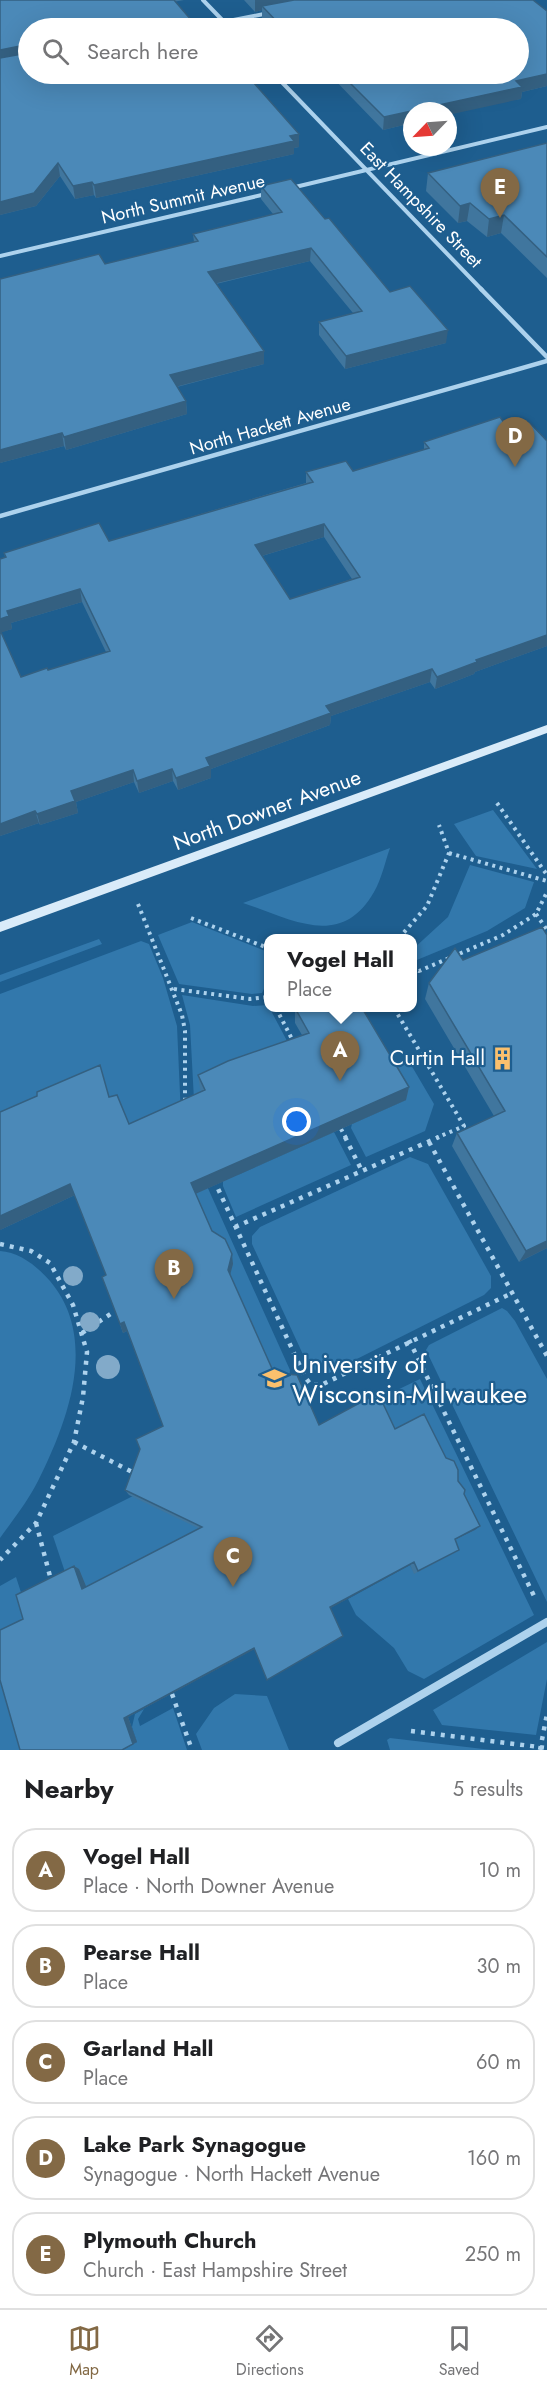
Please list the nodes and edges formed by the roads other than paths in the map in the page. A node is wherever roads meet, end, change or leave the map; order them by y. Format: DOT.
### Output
graph roads {
  1 [pos="203,0"];
  2 [pos="279,11"];
  3 [pos="220,18"];
  4 [pos="244,18"];
  5 [pos="284,84"];
  6 [pos="547,127"];
  7 [pos="368,170"];
  8 [pos="284,189"];
  9 [pos="273,192"];
  10 [pos="0,256"];
  11 [pos="547,359"];
  12 [pos="0,516"];
  13 [pos="547,729"];
  14 [pos="0,927"];
  15 [pos="547,1622"];
  16 [pos="338,1743"];
  1 -- 3 [label="street"];
  2 -- 4 [label="street"];
  5 -- 7 [label="street, East Hampshire Street"];
  6 -- 7 [label="street, North Summit Avenue"];
  7 -- 8 [label="street, North Summit Avenue"];
  7 -- 11 [label="street, East Hampshire Street"];
  9 -- 10 [label="street, North Summit Avenue"];
  11 -- 12 [label="street, North Hackett Avenue"];
  13 -- 14 [label="street, North Downer Avenue"];
  15 -- 16 [label="street"];
}
